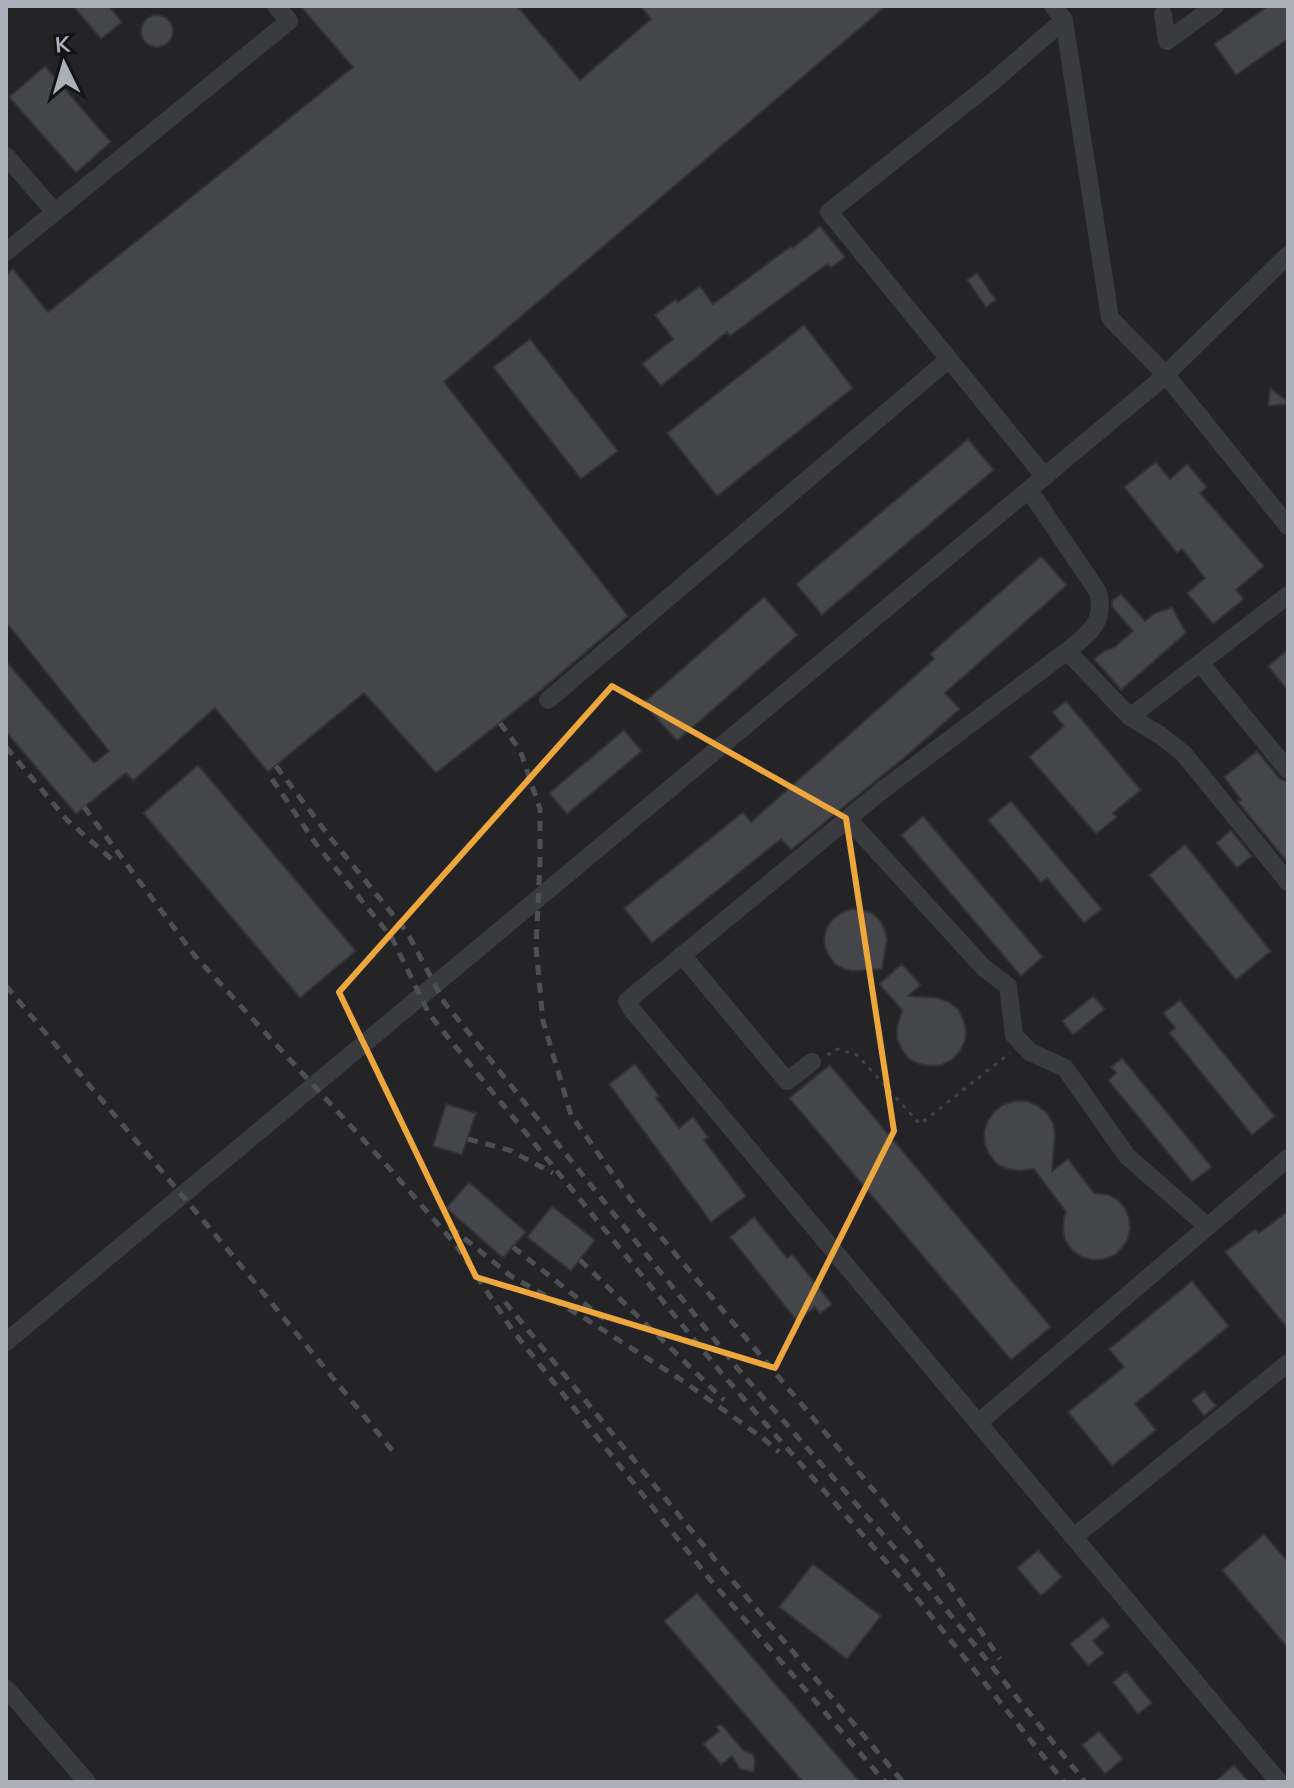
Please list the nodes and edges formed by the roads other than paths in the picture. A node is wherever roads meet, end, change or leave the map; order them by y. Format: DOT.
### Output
graph roads {
  1 [pos="276,6"];
  2 [pos="1215,6"];
  3 [pos="1058,13"];
  4 [pos="1163,14"];
  5 [pos="6,156"];
  6 [pos="54,211"];
  7 [pos="6,252"];
  8 [pos="1288,255"];
  9 [pos="949,359"];
  10 [pos="1162,378"];
  11 [pos="1045,477"];
  12 [pos="1029,490"];
  13 [pos="1288,526"];
  14 [pos="1288,595"];
  15 [pos="1067,651"];
  16 [pos="1200,663"];
  17 [pos="548,700"];
  18 [pos="1130,717"];
  19 [pos="1288,770"];
  20 [pos="848,819"];
  21 [pos="1288,882"];
  22 [pos="682,955"];
  23 [pos="812,1062"];
  24 [pos="1288,1158"];
  25 [pos="1207,1226"];
  26 [pos="6,1342"];
  27 [pos="1288,1363"];
  28 [pos="978,1423"];
  29 [pos="1074,1537"];
  30 [pos="6,1688"];
  31 [pos="87,1782"];
  32 [pos="1279,1782"];
  1 -- 6 [label="street"];
  2 -- 4 [label="street"];
  3 -- 9 [label="street"];
  3 -- 10 [label="street"];
  5 -- 6 [label="street"];
  6 -- 7 [label="street"];
  8 -- 10 [label="street"];
  9 -- 11 [label="street"];
  9 -- 17 [label="street"];
  10 -- 11 [label="street"];
  10 -- 13 [label="street"];
  11 -- 12 [label="street"];
  12 -- 15 [label="street"];
  12 -- 26 [label="street"];
  14 -- 16 [label="street"];
  15 -- 18 [label="street"];
  15 -- 20 [label="street"];
  16 -- 18 [label="street"];
  16 -- 19 [label="street"];
  18 -- 21 [label="street"];
  20 -- 22 [label="street"];
  20 -- 25 [label="street"];
  22 -- 23 [label="street"];
  22 -- 28 [label="street"];
  24 -- 25 [label="street"];
  25 -- 28 [label="street"];
  27 -- 29 [label="street"];
  28 -- 29 [label="street"];
  29 -- 32 [label="street"];
  30 -- 31 [label="street"];
}
